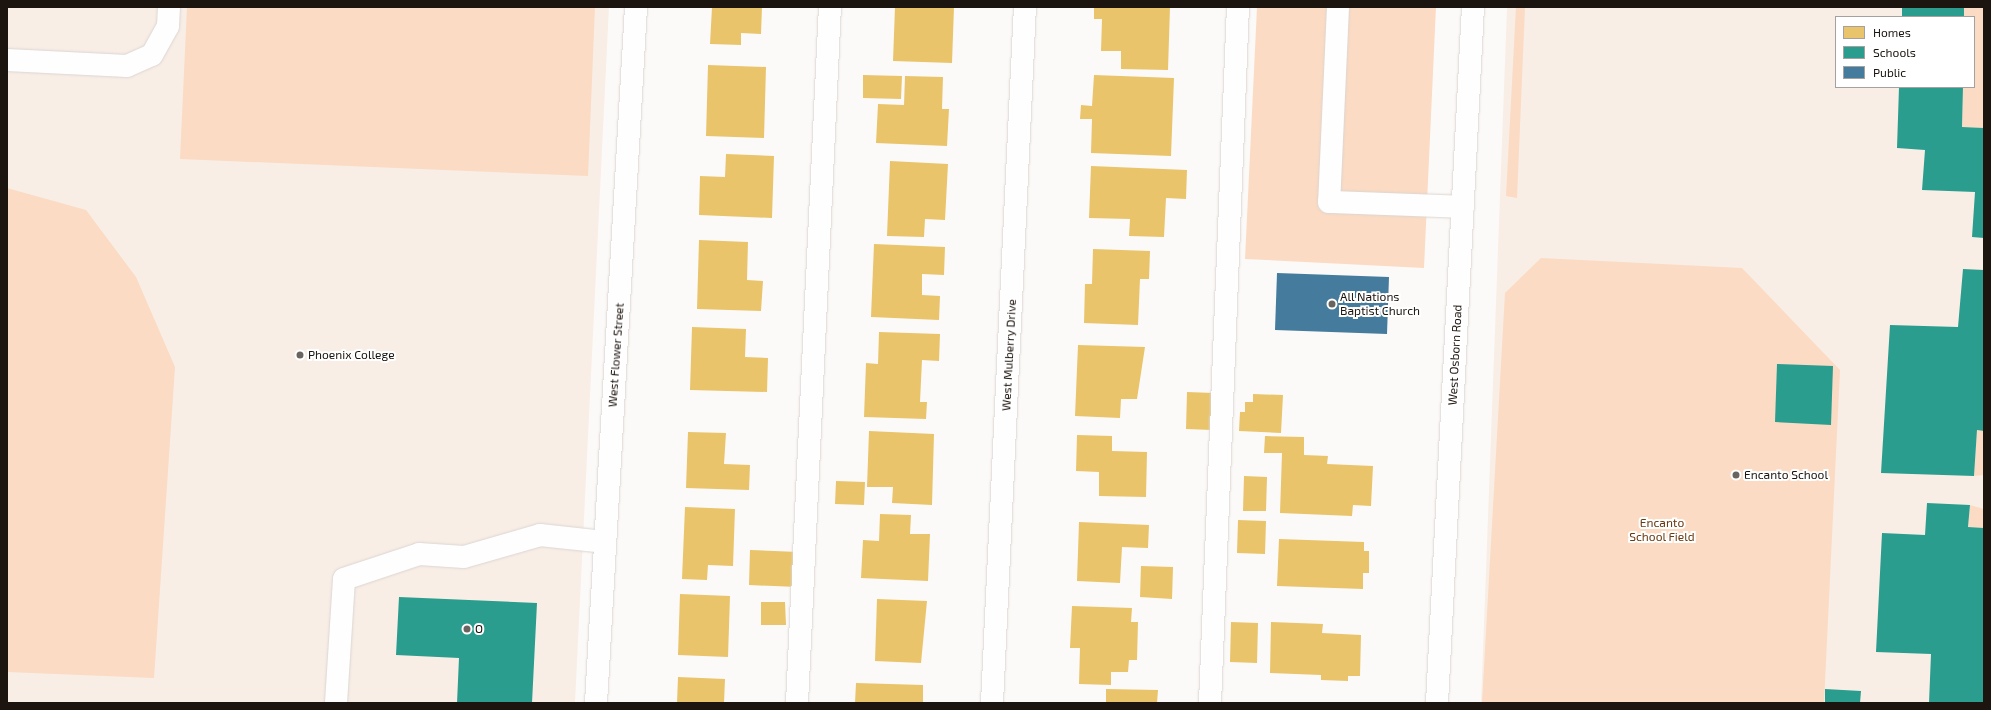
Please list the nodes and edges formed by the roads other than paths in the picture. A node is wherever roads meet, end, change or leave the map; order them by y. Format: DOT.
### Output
graph roads {
  1 [pos="169,7"];
  2 [pos="636,7"];
  3 [pos="830,7"];
  4 [pos="1026,7"];
  5 [pos="1238,7"];
  6 [pos="1338,7"];
  7 [pos="1473,7"];
  8 [pos="7,60"];
  9 [pos="1463,207"];
  10 [pos="604,542"];
  11 [pos="336,703"];
  12 [pos="596,703"];
  13 [pos="798,703"];
  14 [pos="992,703"];
  15 [pos="1210,703"];
  16 [pos="1436,703"];
  1 -- 8 [label="street"];
  2 -- 10 [label="street, West Flower Street"];
  3 -- 13 [label="street"];
  4 -- 14 [label="street, West Mulberry Drive"];
  5 -- 15 [label="street"];
  6 -- 9 [label="street"];
  7 -- 9 [label="street, West Osborn Road"];
  9 -- 16 [label="street, West Osborn Road"];
  10 -- 11 [label="street"];
  10 -- 12 [label="street, West Flower Street"];
}
